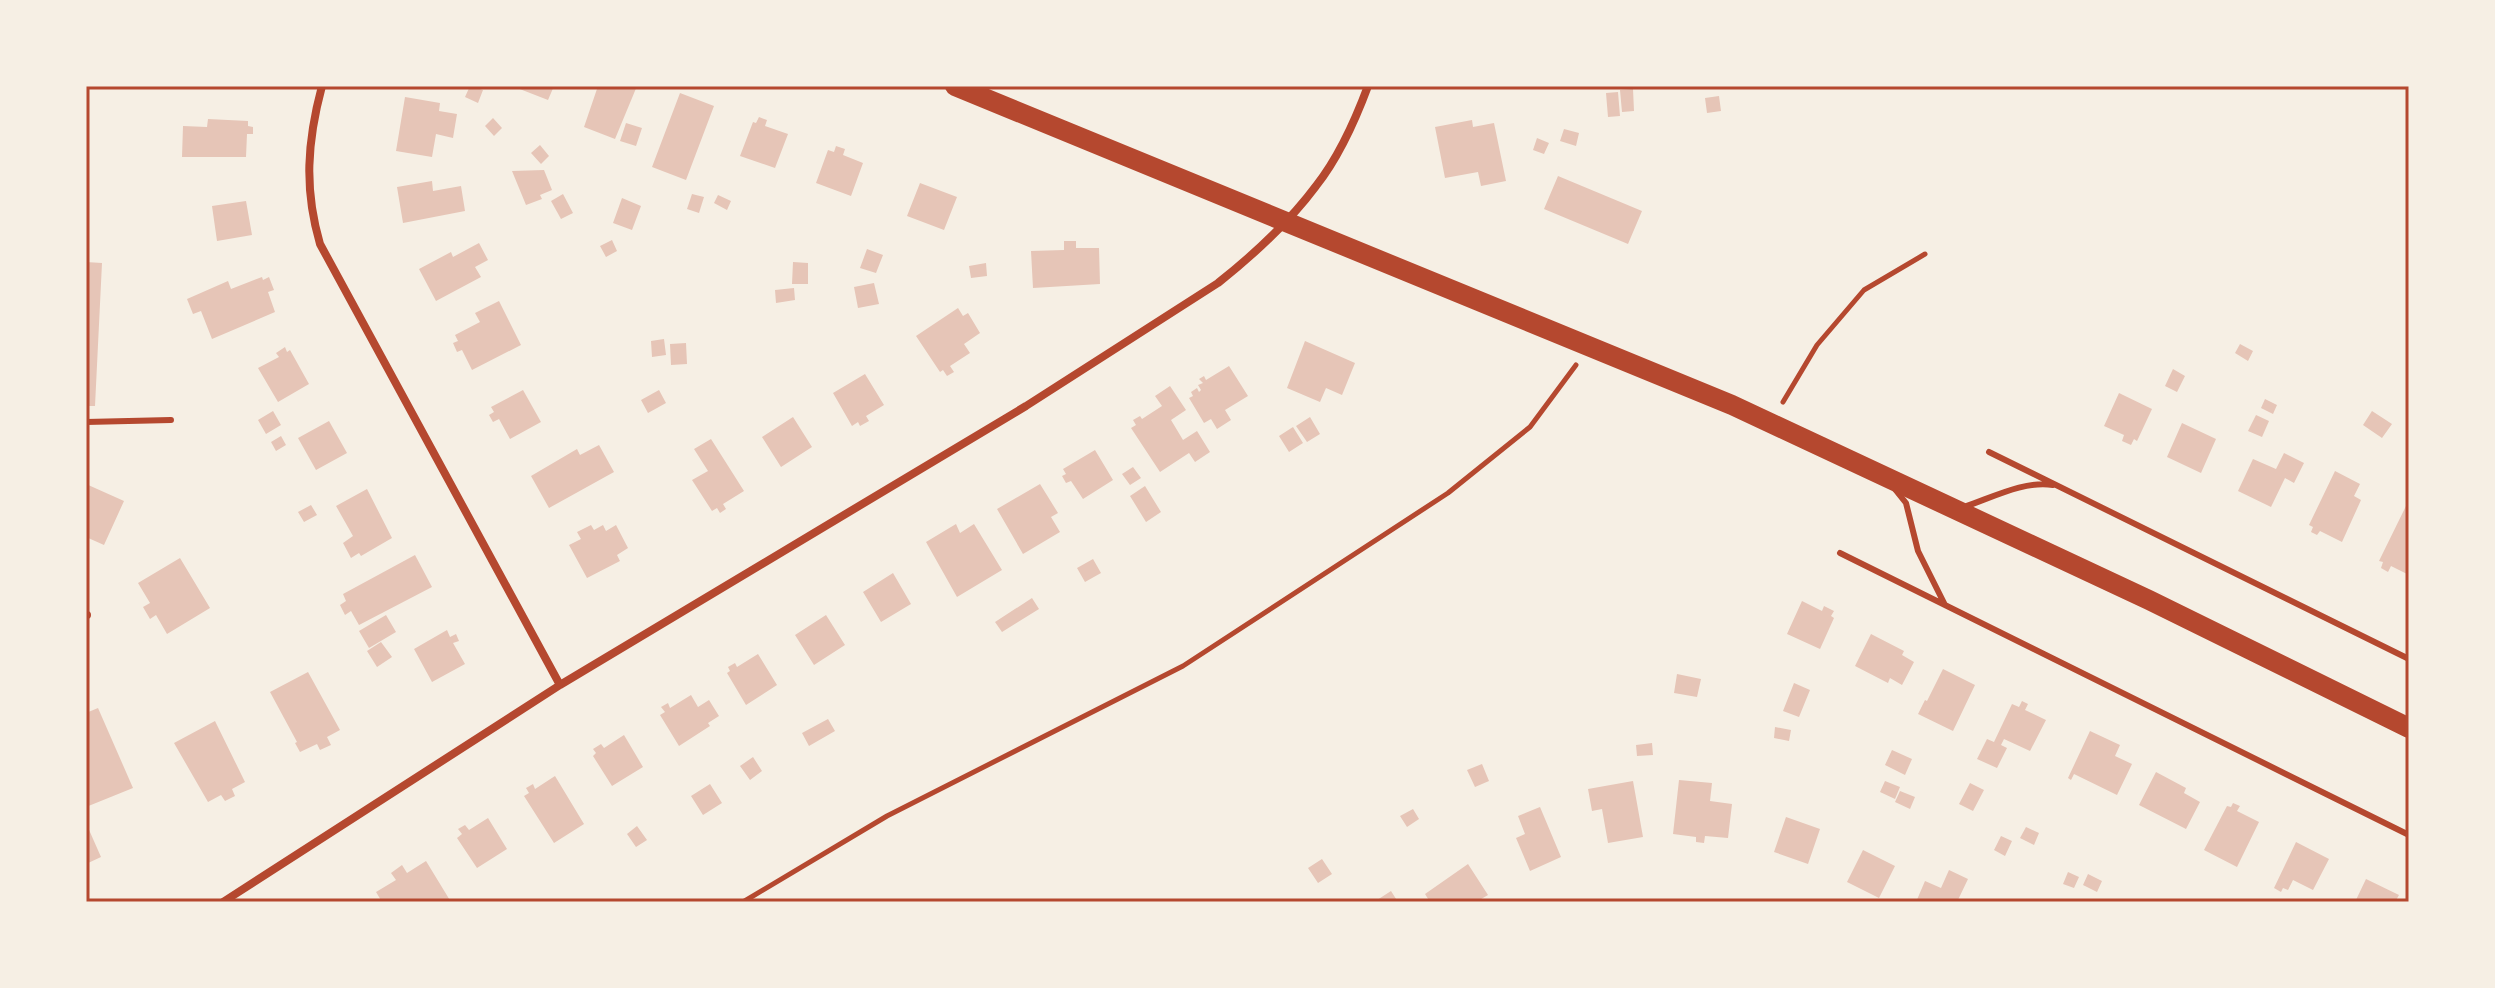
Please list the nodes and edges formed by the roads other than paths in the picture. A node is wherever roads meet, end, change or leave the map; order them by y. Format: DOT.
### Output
graph roads {
  1 [pos="322,86"];
  2 [pos="955,86"];
  3 [pos="1368,86"];
  4 [pos="1283,222"];
  5 [pos="171,420"];
  6 [pos="86,422"];
  7 [pos="1989,452"];
  8 [pos="1884,477"];
  9 [pos="2061,486"];
  10 [pos="1955,510"];
  11 [pos="1840,553"];
  12 [pos="1945,605"];
  13 [pos="2409,659"];
  14 [pos="560,685"];
  15 [pos="2409,728"];
  16 [pos="2409,835"];
  17 [pos="223,902"];
  1 -- 14 [label="street"];
  2 -- 4 [label="main road"];
  3 -- 4 [label="street"];
  4 -- 8 [label="main road"];
  4 -- 14 [label="street"];
  5 -- 6 [label="lane"];
  7 -- 9 [label="lane"];
  8 -- 10 [label="main road"];
  8 -- 12 [label="lane"];
  9 -- 10 [label="lane"];
  9 -- 13 [label="lane"];
  10 -- 15 [label="main road"];
  11 -- 12 [label="lane"];
  12 -- 16 [label="lane"];
  14 -- 17 [label="street"];
}
